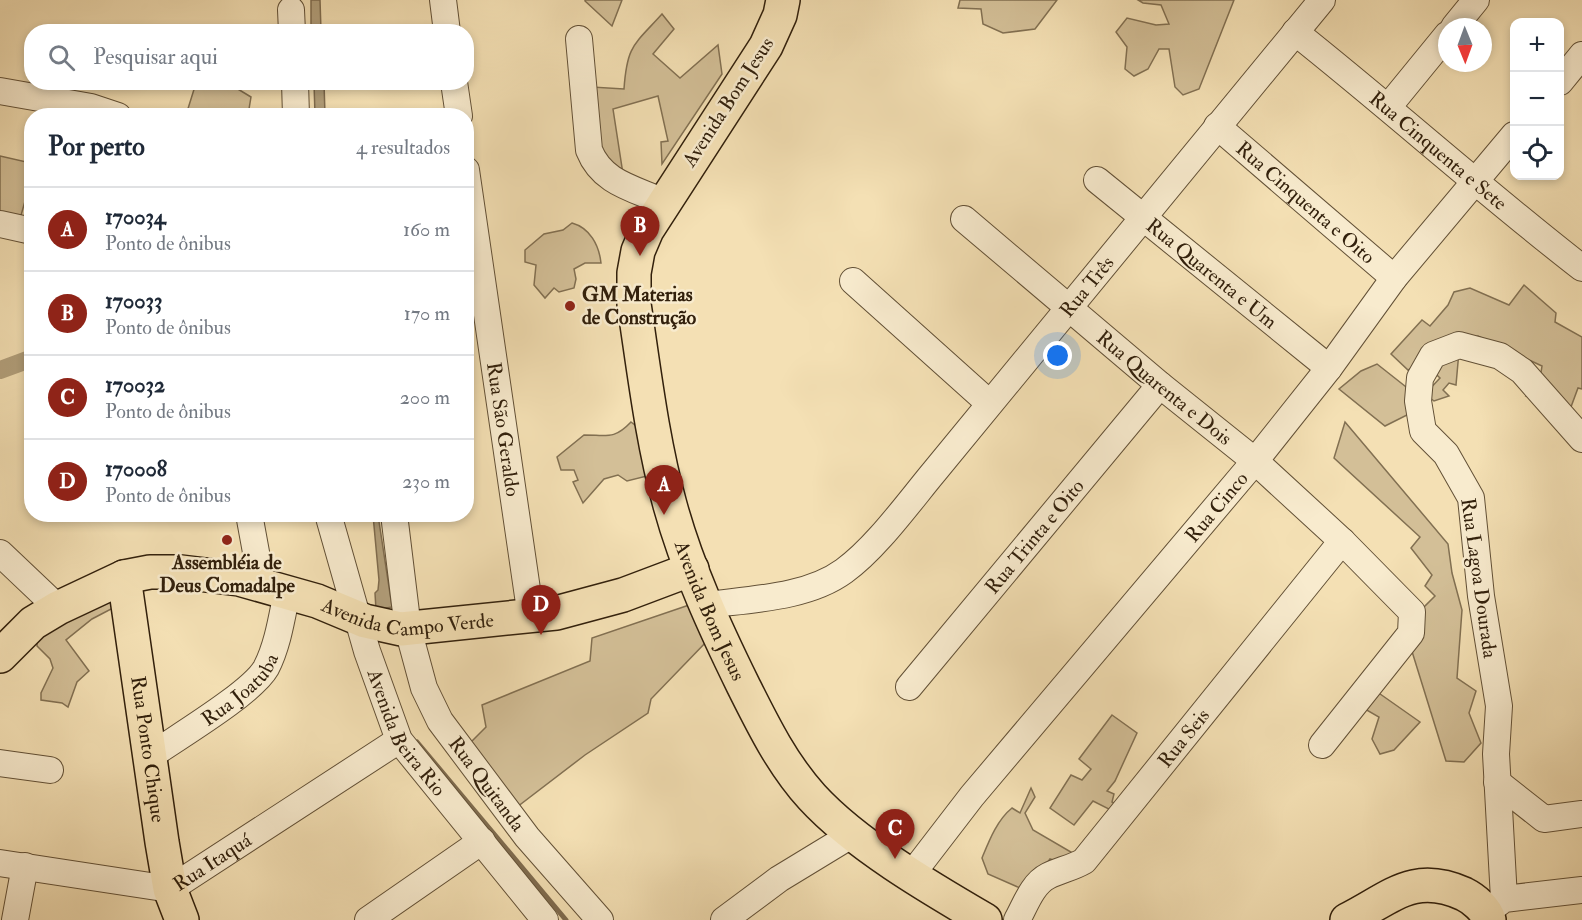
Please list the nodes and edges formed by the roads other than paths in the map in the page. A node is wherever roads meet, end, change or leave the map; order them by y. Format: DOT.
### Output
graph roads {
  1 [pos="442,0"];
  2 [pos="783,0"];
  3 [pos="1322,0"];
  4 [pos="1476,0"];
  5 [pos="1461,18"];
  6 [pos="446,24"];
  7 [pos="1295,32"];
  8 [pos="579,39"];
  9 [pos="1438,46"];
  10 [pos="1582,55"];
  11 [pos="1564,77"];
  12 [pos="295,90"];
  13 [pos="455,90"];
  14 [pos="0,91"];
  15 [pos="1389,106"];
  16 [pos="91,108"];
  17 [pos="297,108"];
  18 [pos="458,108"];
  19 [pos="1217,126"];
  20 [pos="1510,141"];
  21 [pos="1097,180"];
  22 [pos="1475,182"];
  23 [pos="664,201"];
  24 [pos="1144,216"];
  25 [pos="964,219"];
  26 [pos="0,224"];
  27 [pos="474,225"];
  28 [pos="24,229"];
  29 [pos="1579,260"];
  30 [pos="1394,278"];
  31 [pos="853,281"];
  32 [pos="1069,307"];
  33 [pos="1329,368"];
  34 [pos="1160,385"];
  35 [pos="989,403"];
  36 [pos="1582,439"];
  37 [pos="1255,460"];
  38 [pos="252,522"];
  39 [pos="330,522"];
  40 [pos="395,522"];
  41 [pos="1342,541"];
  42 [pos="0,553"];
  43 [pos="692,569"];
  44 [pos="124,577"];
  45 [pos="274,588"];
  46 [pos="706,605"];
  47 [pos="58,608"];
  48 [pos="531,617"];
  49 [pos="361,620"];
  50 [pos="404,629"];
  51 [pos="0,656"];
  52 [pos="909,687"];
  53 [pos="399,740"];
  54 [pos="1322,745"];
  55 [pos="149,757"];
  56 [pos="0,763"];
  57 [pos="50,770"];
  58 [pos="1497,782"];
  59 [pos="1582,814"];
  60 [pos="853,834"];
  61 [pos="482,841"];
  62 [pos="0,863"];
  63 [pos="25,866"];
  64 [pos="912,874"];
  65 [pos="170,889"];
  66 [pos="1582,890"];
  67 [pos="1494,910"];
  68 [pos="970,916"];
  69 [pos="15,920"];
  70 [pos="182,920"];
  71 [pos="368,920"];
  72 [pos="545,920"];
  73 [pos="600,920"];
  74 [pos="724,920"];
  75 [pos="1017,920"];
  76 [pos="1347,920"];
  1 -- 6 [label="street"];
  2 -- 23 [label="main road, Avenida Bom Jesus"];
  3 -- 7 [label="street, Rua Três"];
  4 -- 5 [label="street"];
  7 -- 15 [label="street, Rua Cinquenta e Sete"];
  7 -- 19 [label="street, Rua Três"];
  8 -- 23 [label="street"];
  9 -- 15 [label="street"];
  10 -- 11 [label="street"];
  12 -- 17 [label="street"];
  13 -- 18 [label="street"];
  14 -- 16 [label="street"];
  15 -- 22 [label="street, Rua Cinquenta e Sete"];
  19 -- 24 [label="street, Rua Três"];
  19 -- 30 [label="street, Rua Cinquenta e Oito"];
  20 -- 22 [label="street, Rua Cinco"];
  21 -- 24 [label="street, Rua Quarenta e Um"];
  22 -- 29 [label="street, Rua Cinquenta e Sete"];
  22 -- 30 [label="street, Rua Cinco"];
  23 -- 43 [label="main road, Avenida Bom Jesus"];
  24 -- 32 [label="street, Rua Três"];
  24 -- 33 [label="street, Rua Quarenta e Um"];
  25 -- 32 [label="street, Rua Quarenta e Dois"];
  26 -- 28 [label="street"];
  27 -- 48 [label="street, Rua São Geraldo"];
  30 -- 33 [label="street, Rua Cinco"];
  31 -- 35 [label="street"];
  32 -- 34 [label="street, Rua Quarenta e Dois"];
  32 -- 35 [label="street, Rua Três"];
  33 -- 37 [label="street, Rua Cinco"];
  34 -- 37 [label="street, Rua Quarenta e Dois"];
  34 -- 52 [label="street, Rua Trinta e Oito"];
  35 -- 46 [label="street, Rua Três"];
  36 -- 58 [label="street, Rua Lagoa Dourada"];
  37 -- 41 [label="street, Rua Quarenta e Dois"];
  37 -- 64 [label="street, Rua Cinco"];
  38 -- 45 [label="street"];
  39 -- 49 [label="street, Avenida Beira Rio"];
  40 -- 50 [label="street, Rua Quitanda"];
  41 -- 54 [label="street, Rua Quarenta e Dois"];
  41 -- 75 [label="street, Rua Seis"];
  42 -- 47 [label="street"];
  43 -- 46 [label="main road, Avenida Bom Jesus"];
  43 -- 48 [label="main road, Avenida Campo Verde"];
  44 -- 45 [label="main road, Avenida Campo Verde"];
  44 -- 47 [label="main road, Avenida Campo Verde"];
  44 -- 55 [label="main road, Rua Ponto Chique"];
  45 -- 49 [label="main road, Avenida Campo Verde"];
  45 -- 55 [label="street, Rua Joatuba"];
  46 -- 60 [label="main road, Avenida Bom Jesus"];
  47 -- 51 [label="main road, Avenida Campo Verde"];
  48 -- 50 [label="main road, Avenida Campo Verde"];
  49 -- 50 [label="main road, Avenida Campo Verde"];
  49 -- 53 [label="street, Avenida Beira Rio"];
  50 -- 73 [label="street, Rua Quitanda"];
  53 -- 61 [label="street, Avenida Beira Rio"];
  53 -- 65 [label="street, Rua Itaquá"];
  55 -- 65 [label="main road, Rua Ponto Chique"];
  56 -- 57 [label="street"];
  58 -- 59 [label="street"];
  58 -- 67 [label="street, Rua Lagoa Dourada"];
  60 -- 64 [label="main road, Avenida Bom Jesus"];
  60 -- 74 [label="street"];
  61 -- 71 [label="street"];
  61 -- 72 [label="street, Avenida Beira Rio"];
  62 -- 63 [label="street, Rua Itaquá"];
  63 -- 65 [label="street, Rua Itaquá"];
  63 -- 69 [label="street"];
  64 -- 68 [label="main road, Avenida Bom Jesus"];
  65 -- 70 [label="main road, Rua Ponto Chique"];
  66 -- 67 [label="street"];
  67 -- 76 [label="main road"];
}
